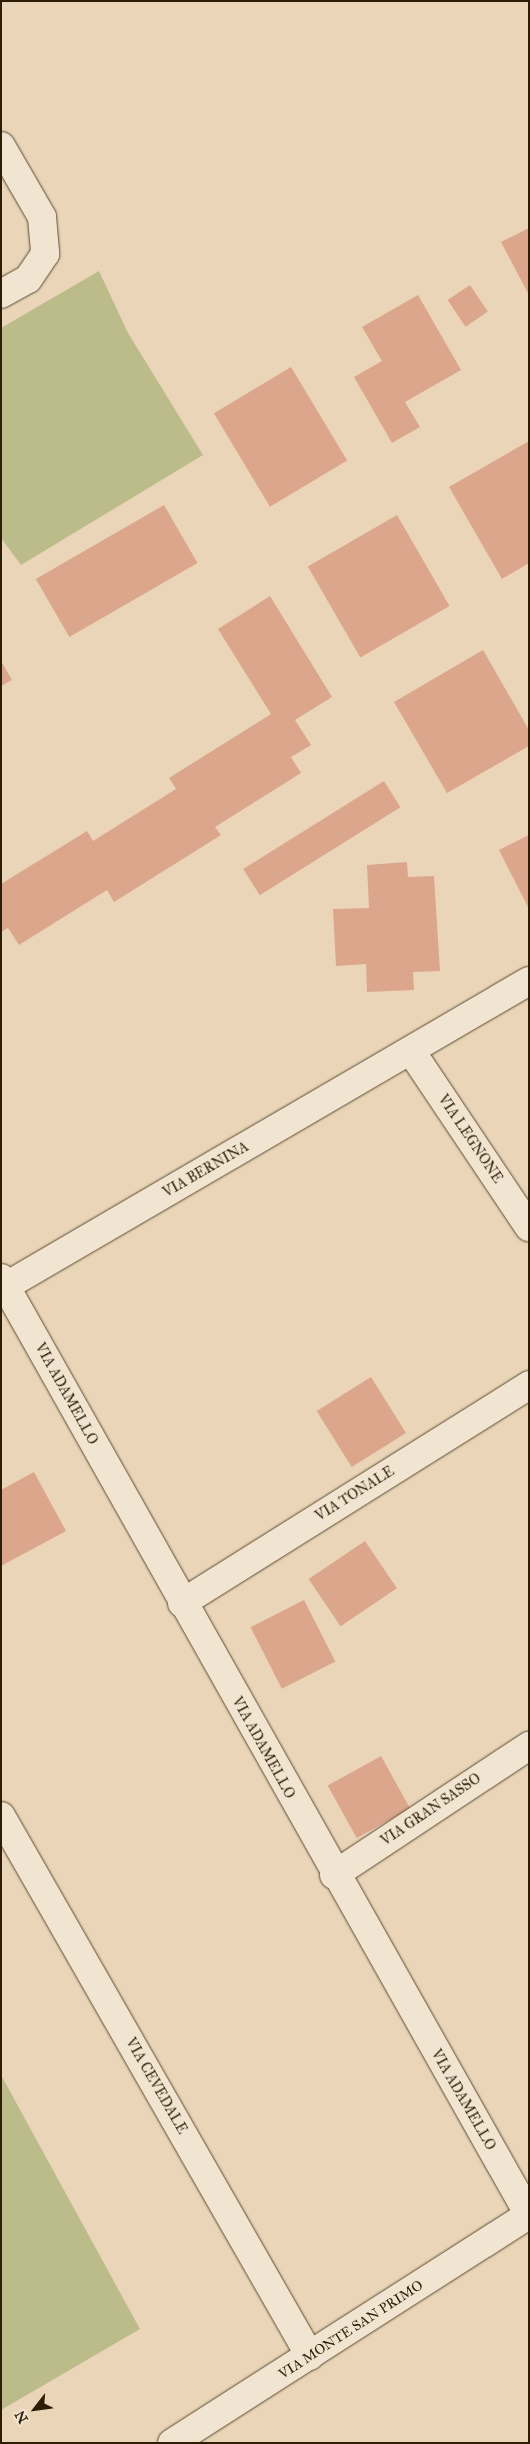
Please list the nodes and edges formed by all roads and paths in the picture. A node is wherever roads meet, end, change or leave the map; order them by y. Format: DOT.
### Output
graph roads {
  1 [pos="1,146"];
  2 [pos="1,294"];
  3 [pos="529,981"];
  4 [pos="411,1051"];
  5 [pos="529,1227"];
  6 [pos="3,1285"];
  7 [pos="529,1385"];
  8 [pos="182,1603"];
  9 [pos="529,1746"];
  10 [pos="1,1816"];
  11 [pos="334,1875"];
  12 [pos="529,2215"];
  13 [pos="310,2356"];
  14 [pos="172,2443"];
  1 -- 2 [label="street"];
  3 -- 4 [label="street, VIA BERNINA"];
  4 -- 5 [label="street, VIA LEGNONE"];
  4 -- 6 [label="street, VIA BERNINA"];
  6 -- 8 [label="street, VIA ADAMELLO"];
  7 -- 8 [label="street, VIA TONALE"];
  8 -- 11 [label="street, VIA ADAMELLO"];
  9 -- 11 [label="street, VIA GRAN SASSO"];
  10 -- 13 [label="street, VIA CEVEDALE"];
  11 -- 12 [label="street, VIA ADAMELLO"];
  12 -- 13 [label="street, VIA MONTE SAN PRIMO"];
  13 -- 14 [label="street, VIA MONTE SAN PRIMO"];
}
